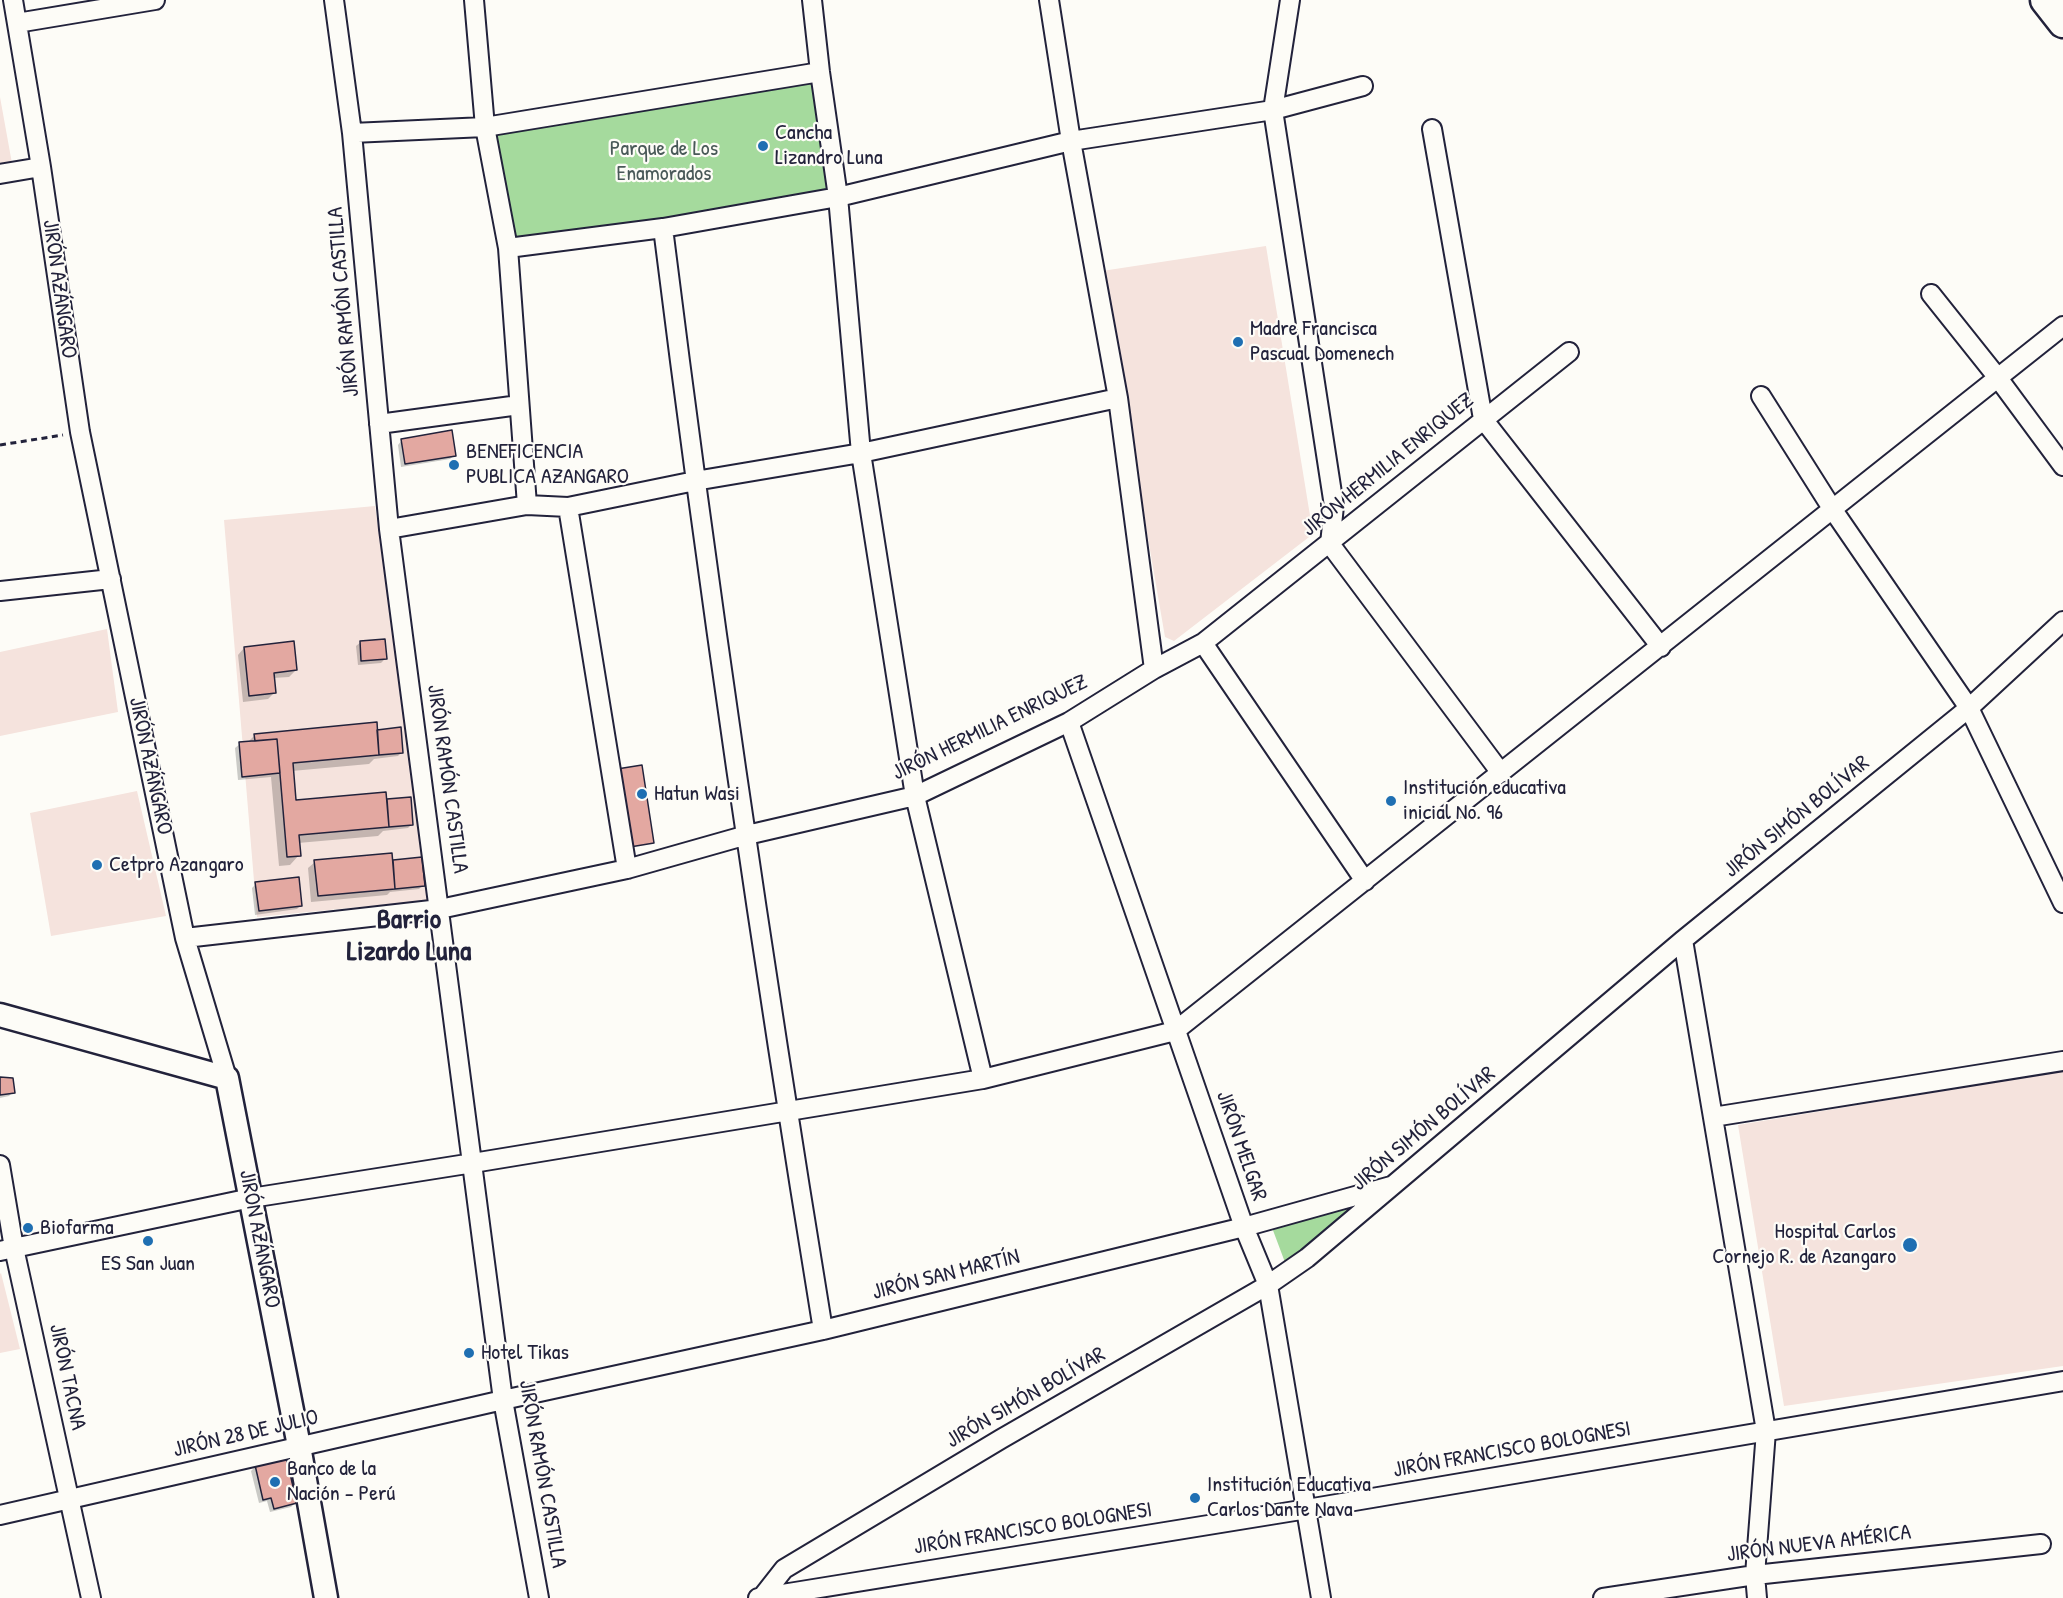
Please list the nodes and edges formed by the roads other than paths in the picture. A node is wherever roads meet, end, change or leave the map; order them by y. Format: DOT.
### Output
graph roads {
  1 [pos="13,0"];
  2 [pos="155,0"];
  3 [pos="334,0"];
  4 [pos="474,0"];
  5 [pos="812,0"];
  6 [pos="1050,0"];
  7 [pos="1290,0"];
  8 [pos="2045,0"];
  9 [pos="17,23"];
  10 [pos="2063,23"];
  11 [pos="820,72"];
  12 [pos="1363,86"];
  13 [pos="1273,110"];
  14 [pos="484,128"];
  15 [pos="1432,129"];
  16 [pos="352,133"];
  17 [pos="1071,141"];
  18 [pos="41,167"];
  19 [pos="0,174"];
  20 [pos="838,198"];
  21 [pos="663,228"];
  22 [pos="508,248"];
  23 [pos="1931,294"];
  24 [pos="2063,326"];
  25 [pos="1569,352"];
  26 [pos="1998,378"];
  27 [pos="1761,396"];
  28 [pos="1118,398"];
  29 [pos="519,405"];
  30 [pos="1483,419"];
  31 [pos="379,424"];
  32 [pos="861,453"];
  33 [pos="2063,466"];
  34 [pos="695,481"];
  35 [pos="526,505"];
  36 [pos="568,507"];
  37 [pos="1833,510"];
  38 [pos="389,529"];
  39 [pos="1330,544"];
  40 [pos="111,579"];
  41 [pos="0,591"];
  42 [pos="2063,621"];
  43 [pos="1203,644"];
  44 [pos="1661,647"];
  45 [pos="1154,669"];
  46 [pos="1969,708"];
  47 [pos="1069,722"];
  48 [pos="1502,773"];
  49 [pos="915,796"];
  50 [pos="747,835"];
  51 [pos="627,870"];
  52 [pos="1365,881"];
  53 [pos="2063,903"];
  54 [pos="440,909"];
  55 [pos="185,938"];
  56 [pos="1683,940"];
  57 [pos="0,1015"];
  58 [pos="1175,1031"];
  59 [pos="2063,1061"];
  60 [pos="227,1078"];
  61 [pos="983,1079"];
  62 [pos="788,1112"];
  63 [pos="1713,1117"];
  64 [pos="473,1163"];
  65 [pos="0,1165"];
  66 [pos="1396,1184"];
  67 [pos="251,1198"];
  68 [pos="1244,1227"];
  69 [pos="7,1250"];
  70 [pos="1268,1285"];
  71 [pos="823,1330"];
  72 [pos="2063,1381"];
  73 [pos="503,1400"];
  74 [pos="1766,1431"];
  75 [pos="299,1446"];
  76 [pos="69,1498"];
  77 [pos="1307,1509"];
  78 [pos="0,1515"];
  79 [pos="2042,1544"];
  80 [pos="784,1569"];
  81 [pos="1755,1575"];
  82 [pos="791,1595"];
  83 [pos="759,1597"];
  84 [pos="91,1598"];
  85 [pos="326,1598"];
  86 [pos="539,1598"];
  87 [pos="1321,1598"];
  88 [pos="1603,1598"];
  89 [pos="1757,1598"];
  1 -- 9 [label="street, JIRÓN AZÁNGARO"];
  2 -- 9 [label="street"];
  3 -- 16 [label="street, JIRÓN RAMÓN CASTILLA"];
  4 -- 14 [label="street"];
  5 -- 11 [label="street"];
  6 -- 17 [label="street"];
  7 -- 13 [label="street"];
  8 -- 10 [label="highway"];
  9 -- 18 [label="street, JIRÓN AZÁNGARO"];
  11 -- 14 [label="street"];
  11 -- 20 [label="street"];
  12 -- 13 [label="street"];
  13 -- 17 [label="street"];
  13 -- 39 [label="street"];
  14 -- 16 [label="street"];
  14 -- 22 [label="street"];
  15 -- 30 [label="street"];
  16 -- 31 [label="street, JIRÓN RAMÓN CASTILLA"];
  17 -- 20 [label="street"];
  17 -- 28 [label="street"];
  18 -- 19 [label="street"];
  18 -- 40 [label="street, JIRÓN AZÁNGARO"];
  20 -- 21 [label="street"];
  20 -- 32 [label="street"];
  21 -- 22 [label="street"];
  21 -- 34 [label="street"];
  22 -- 29 [label="street"];
  23 -- 26 [label="street"];
  24 -- 26 [label="street"];
  25 -- 30 [label="street, JIRÓN HERMILIA ENRIQUEZ"];
  26 -- 33 [label="street"];
  26 -- 37 [label="street"];
  27 -- 37 [label="street"];
  28 -- 32 [label="street"];
  28 -- 45 [label="street"];
  29 -- 31 [label="street"];
  29 -- 35 [label="street"];
  30 -- 39 [label="street, JIRÓN HERMILIA ENRIQUEZ"];
  30 -- 44 [label="street"];
  31 -- 38 [label="street, JIRÓN RAMÓN CASTILLA"];
  32 -- 34 [label="street"];
  32 -- 49 [label="street"];
  34 -- 36 [label="street"];
  34 -- 50 [label="street"];
  35 -- 36 [label="street"];
  35 -- 38 [label="street"];
  36 -- 51 [label="street"];
  37 -- 44 [label="street"];
  37 -- 46 [label="street"];
  38 -- 54 [label="street, JIRÓN RAMÓN CASTILLA"];
  39 -- 43 [label="street, JIRÓN HERMILIA ENRIQUEZ"];
  39 -- 48 [label="street"];
  40 -- 41 [label="street"];
  40 -- 55 [label="street, JIRÓN AZÁNGARO"];
  42 -- 46 [label="street, JIRÓN SIMÓN BOLÍVAR"];
  43 -- 45 [label="street, JIRÓN HERMILIA ENRIQUEZ"];
  43 -- 52 [label="street"];
  44 -- 48 [label="street"];
  45 -- 47 [label="street, JIRÓN HERMILIA ENRIQUEZ"];
  46 -- 53 [label="street"];
  46 -- 56 [label="street, JIRÓN SIMÓN BOLÍVAR"];
  47 -- 49 [label="street, JIRÓN HERMILIA ENRIQUEZ"];
  47 -- 58 [label="street, JIRÓN MELGAR"];
  48 -- 52 [label="street"];
  49 -- 50 [label="street, JIRÓN HERMILIA ENRIQUEZ"];
  49 -- 61 [label="street"];
  50 -- 51 [label="street, JIRÓN HERMILIA ENRIQUEZ"];
  50 -- 62 [label="street"];
  51 -- 54 [label="street, JIRÓN HERMILIA ENRIQUEZ"];
  52 -- 58 [label="street"];
  54 -- 55 [label="street, JIRÓN HERMILIA ENRIQUEZ"];
  54 -- 64 [label="street, JIRÓN RAMÓN CASTILLA"];
  55 -- 60 [label="street, JIRÓN AZÁNGARO"];
  56 -- 63 [label="street"];
  56 -- 66 [label="street, JIRÓN SIMÓN BOLÍVAR"];
  57 -- 60 [label="street"];
  58 -- 61 [label="street"];
  58 -- 68 [label="street, JIRÓN MELGAR"];
  59 -- 63 [label="street"];
  60 -- 67 [label="street, JIRÓN AZÁNGARO"];
  61 -- 62 [label="street"];
  62 -- 64 [label="street"];
  62 -- 71 [label="street"];
  63 -- 74 [label="street"];
  64 -- 67 [label="street"];
  64 -- 73 [label="street, JIRÓN RAMÓN CASTILLA"];
  65 -- 69 [label="street, JIRÓN TACNA"];
  66 -- 68 [label="street, JIRÓN SAN MARTÍN"];
  66 -- 70 [label="street, JIRÓN SIMÓN BOLÍVAR"];
  67 -- 69 [label="street"];
  67 -- 75 [label="street, JIRÓN AZÁNGARO"];
  68 -- 70 [label="street, JIRÓN MELGAR"];
  68 -- 71 [label="street, JIRÓN SAN MARTÍN"];
  69 -- 76 [label="street, JIRÓN TACNA"];
  70 -- 77 [label="street, JIRÓN MELGAR"];
  70 -- 80 [label="street, JIRÓN SIMÓN BOLÍVAR"];
  71 -- 73 [label="street, JIRÓN SAN MARTÍN"];
  72 -- 74 [label="street, JIRÓN FRANCISCO BOLOGNESI"];
  73 -- 75 [label="street, JIRÓN 28 DE JULIO"];
  73 -- 86 [label="street, JIRÓN RAMÓN CASTILLA"];
  74 -- 77 [label="street, JIRÓN FRANCISCO BOLOGNESI"];
  74 -- 81 [label="street"];
  75 -- 76 [label="street, JIRÓN 28 DE JULIO"];
  75 -- 85 [label="street, JIRÓN AZÁNGARO"];
  76 -- 78 [label="street, JIRÓN 28 DE JULIO"];
  76 -- 84 [label="street, JIRÓN TACNA"];
  77 -- 82 [label="street, JIRÓN FRANCISCO BOLOGNESI"];
  77 -- 87 [label="street, JIRÓN MELGAR"];
  79 -- 81 [label="street, JIRÓN NUEVA AMÉRICA"];
  80 -- 82 [label="street"];
  80 -- 83 [label="street, JIRÓN SIMÓN BOLÍVAR"];
  81 -- 88 [label="street, JIRÓN NUEVA AMÉRICA"];
  81 -- 89 [label="street"];
  82 -- 83 [label="street, JIRÓN FRANCISCO BOLOGNESI"];
}
